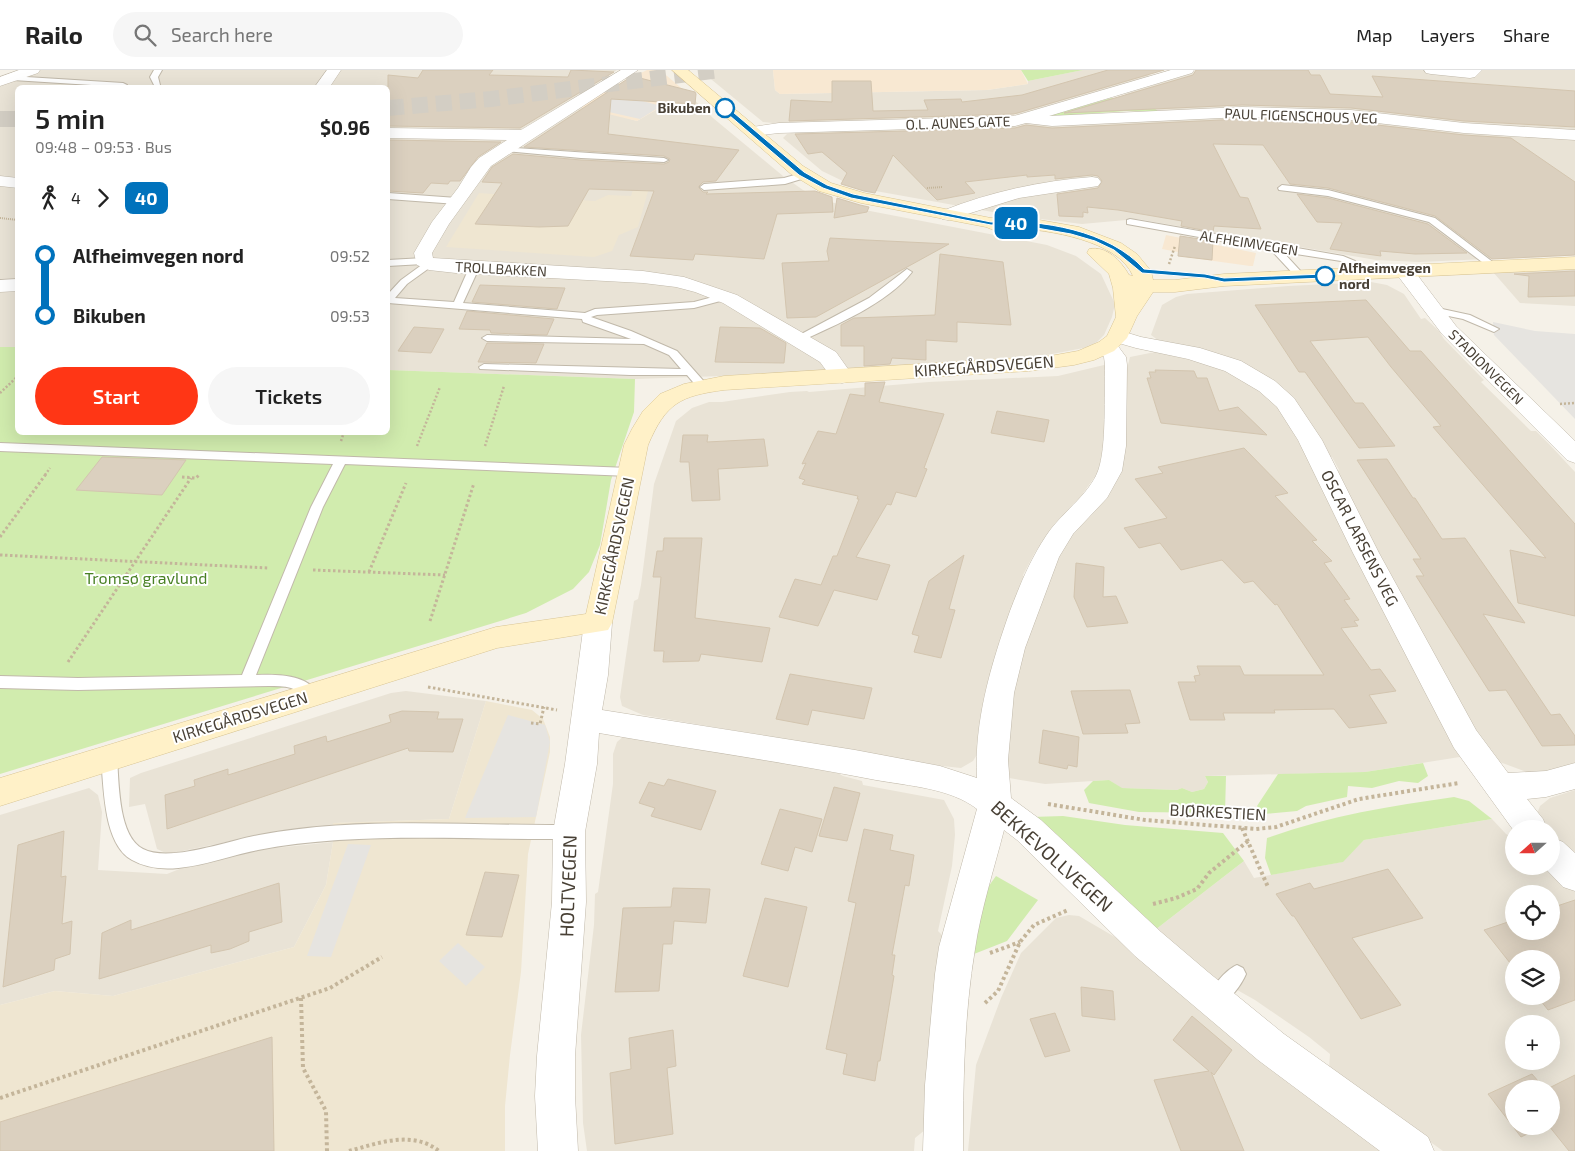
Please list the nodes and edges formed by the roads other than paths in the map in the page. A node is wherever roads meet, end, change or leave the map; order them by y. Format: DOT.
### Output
graph roads {
  1 [pos="33,70"];
  2 [pos="158,70"];
  3 [pos="334,70"];
  4 [pos="631,70"];
  5 [pos="679,70"];
  6 [pos="1187,70"];
  7 [pos="1431,70"];
  8 [pos="1472,72"];
  9 [pos="7,80"];
  10 [pos="157,83"];
  11 [pos="123,85"];
  12 [pos="323,85"];
  13 [pos="1027,118"];
  14 [pos="752,131"];
  15 [pos="390,132"];
  16 [pos="525,135"];
  17 [pos="1575,135"];
  18 [pos="504,149"];
  19 [pos="664,160"];
  20 [pos="805,176"];
  21 [pos="0,181"];
  22 [pos="1092,182"];
  23 [pos="15,183"];
  24 [pos="704,187"];
  25 [pos="1282,188"];
  26 [pos="390,196"];
  27 [pos="457,201"];
  28 [pos="948,215"];
  29 [pos="1130,222"];
  30 [pos="991,224"];
  31 [pos="1274,248"];
  32 [pos="390,263"];
  33 [pos="426,263"];
  34 [pos="1575,263"];
  35 [pos="1493,266"];
  36 [pos="474,268"];
  37 [pos="907,272"];
  38 [pos="1405,272"];
  39 [pos="1363,274"];
  40 [pos="1301,277"];
  41 [pos="1123,279"];
  42 [pos="1142,279"];
  43 [pos="390,297"];
  44 [pos="724,297"];
  45 [pos="390,299"];
  46 [pos="457,306"];
  47 [pos="1433,310"];
  48 [pos="586,316"];
  49 [pos="1494,329"];
  50 [pos="1117,333"];
  51 [pos="487,338"];
  52 [pos="797,338"];
  53 [pos="653,343"];
  54 [pos="484,366"];
  55 [pos="842,376"];
  56 [pos="696,379"];
  57 [pos="0,447"];
  58 [pos="1575,455"];
  59 [pos="341,460"];
  60 [pos="629,472"];
  61 [pos="598,623"];
  62 [pos="247,680"];
  63 [pos="0,682"];
  64 [pos="312,695"];
  65 [pos="585,718"];
  66 [pos="110,758"];
  67 [pos="1575,776"];
  68 [pos="1498,782"];
  69 [pos="0,792"];
  70 [pos="995,803"];
  71 [pos="1525,820"];
  72 [pos="569,832"];
  73 [pos="1560,861"];
  74 [pos="1575,876"];
  75 [pos="1237,974"];
  76 [pos="1215,1001"];
  77 [pos="558,1151"];
  78 [pos="943,1151"];
  79 [pos="1414,1151"];
  1 -- 9 [label="street"];
  2 -- 10 [label="lane"];
  3 -- 12 [label="street"];
  4 -- 16 [label="street"];
  5 -- 14 [label="street"];
  6 -- 13 [label="street, O.L. AUNES GATE"];
  7 -- 8 [label="street"];
  9 -- 11 [label="lane"];
  13 -- 14 [label="street, O.L. AUNES GATE"];
  13 -- 17 [label="street, PAUL FIGENSCHOUS VEG"];
  14 -- 20 [label="street"];
  15 -- 16 [label="street"];
  16 -- 18 [label="street"];
  18 -- 19 [label="lane"];
  18 -- 27 [label="street"];
  20 -- 24 [label="lane"];
  20 -- 28 [label="street"];
  21 -- 23 [label="street"];
  22 -- 28 [label="street"];
  25 -- 35 [label="lane"];
  26 -- 27 [label="lane"];
  27 -- 33 [label="street"];
  28 -- 30 [label="street"];
  29 -- 31 [label="lane, ALFHEIMVEGEN"];
  30 -- 41 [label="street"];
  30 -- 42 [label="street"];
  31 -- 39 [label="lane, ALFHEIMVEGEN"];
  31 -- 40 [label="lane"];
  32 -- 33 [label="lane"];
  33 -- 36 [label="street, TROLLBAKKEN"];
  33 -- 43 [label="lane"];
  34 -- 35 [label="street, ALFHEIMVEGEN"];
  35 -- 38 [label="street, ALFHEIMVEGEN"];
  36 -- 44 [label="street, TROLLBAKKEN"];
  36 -- 46 [label="lane"];
  37 -- 52 [label="lane"];
  38 -- 39 [label="street, ALFHEIMVEGEN"];
  38 -- 47 [label="street, STADIONVEGEN"];
  39 -- 40 [label="street, ALFHEIMVEGEN"];
  40 -- 42 [label="street, ALFHEIMVEGEN"];
  41 -- 42 [label="street, ALFHEIMVEGEN"];
  41 -- 50 [label="street"];
  42 -- 50 [label="street"];
  44 -- 48 [label="lane"];
  44 -- 52 [label="street, TROLLBAKKEN"];
  45 -- 46 [label="lane"];
  46 -- 48 [label="lane"];
  47 -- 49 [label="lane"];
  47 -- 58 [label="street, STADIONVEGEN"];
  48 -- 53 [label="lane"];
  50 -- 55 [label="street, KIRKEGÅRDSVEGEN"];
  50 -- 68 [label="street, OSCAR LARSENS VEG"];
  50 -- 70 [label="street"];
  51 -- 53 [label="lane"];
  52 -- 55 [label="street, TROLLBAKKEN"];
  53 -- 56 [label="lane"];
  54 -- 56 [label="lane"];
  55 -- 56 [label="street, KIRKEGÅRDSVEGEN"];
  56 -- 60 [label="street, KIRKEGÅRDSVEGEN"];
  57 -- 59 [label="lane"];
  59 -- 60 [label="lane"];
  59 -- 62 [label="lane"];
  60 -- 61 [label="street, KIRKEGÅRDSVEGEN"];
  61 -- 64 [label="street, KIRKEGÅRDSVEGEN"];
  61 -- 65 [label="street, HOLTVEGEN"];
  62 -- 63 [label="lane"];
  62 -- 64 [label="lane"];
  64 -- 66 [label="street, KIRKEGÅRDSVEGEN"];
  65 -- 70 [label="street, BEKKEVOLLVEGEN"];
  65 -- 72 [label="street, HOLTVEGEN"];
  66 -- 69 [label="street, KIRKEGÅRDSVEGEN"];
  66 -- 72 [label="lane"];
  67 -- 68 [label="street"];
  68 -- 71 [label="street, OSCAR LARSENS VEG"];
  70 -- 76 [label="street, BEKKEVOLLVEGEN"];
  70 -- 78 [label="street"];
  72 -- 77 [label="street, HOLTVEGEN"];
  73 -- 74 [label="street"];
  75 -- 76 [label="lane"];
  76 -- 79 [label="street, BEKKEVOLLVEGEN"];
}
